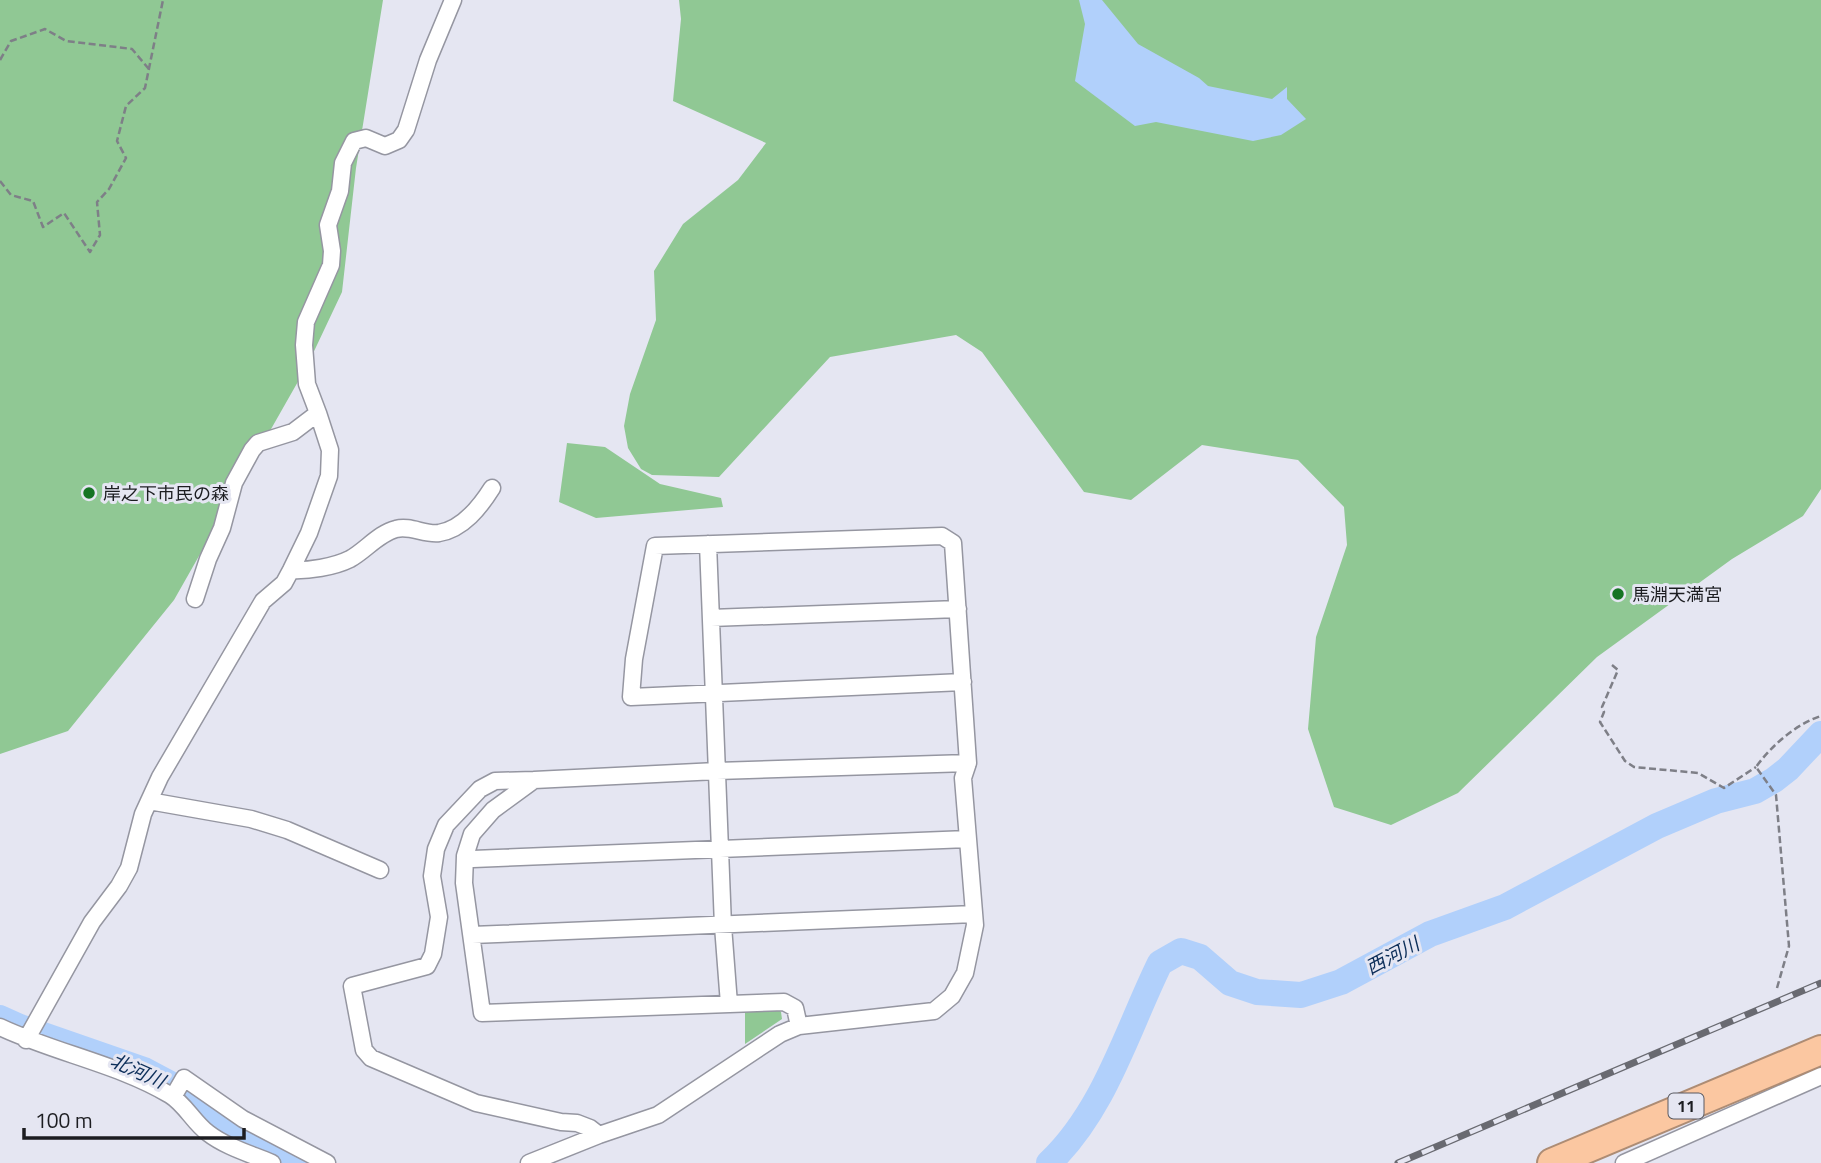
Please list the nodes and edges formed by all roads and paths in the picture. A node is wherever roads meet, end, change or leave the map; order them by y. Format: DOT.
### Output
graph roads {
  1 [pos="163,0"];
  2 [pos="453,0"];
  3 [pos="0,60"];
  4 [pos="0,181"];
  5 [pos="318,413"];
  6 [pos="492,488"];
  7 [pos="708,544"];
  8 [pos="291,570"];
  9 [pos="195,598"];
  10 [pos="958,609"];
  11 [pos="711,618"];
  12 [pos="1612,665"];
  13 [pos="962,682"];
  14 [pos="714,693"];
  15 [pos="1821,716"];
  16 [pos="968,763"];
  17 [pos="1756,767"];
  18 [pos="717,771"];
  19 [pos="534,780"];
  20 [pos="149,801"];
  21 [pos="968,839"];
  22 [pos="720,849"];
  23 [pos="466,856"];
  24 [pos="380,870"];
  25 [pos="974,914"];
  26 [pos="723,926"];
  27 [pos="472,935"];
  28 [pos="1777,988"];
  29 [pos="729,1004"];
  30 [pos="799,1026"];
  31 [pos="0,1027"];
  32 [pos="27,1038"];
  33 [pos="1821,1050"];
  34 [pos="1821,1076"];
  35 [pos="177,1090"];
  36 [pos="599,1135"];
  37 [pos="1568,1160"];
  38 [pos="272,1163"];
  39 [pos="327,1163"];
  40 [pos="529,1163"];
  41 [pos="1624,1163"];
  1 -- 3 [label="path"];
  1 -- 4 [label="path"];
  2 -- 5 [label="street"];
  5 -- 8 [label="street"];
  5 -- 9 [label="street"];
  6 -- 8 [label="street"];
  7 -- 10 [label="street"];
  7 -- 11 [label="street"];
  7 -- 14 [label="street"];
  8 -- 20 [label="street"];
  10 -- 11 [label="street"];
  10 -- 13 [label="street"];
  11 -- 14 [label="street"];
  12 -- 17 [label="path"];
  13 -- 14 [label="street"];
  13 -- 16 [label="street"];
  14 -- 18 [label="street"];
  15 -- 17 [label="path"];
  16 -- 18 [label="street"];
  16 -- 21 [label="street"];
  17 -- 28 [label="path"];
  18 -- 19 [label="street"];
  18 -- 22 [label="street"];
  19 -- 23 [label="street"];
  19 -- 36 [label="street"];
  20 -- 24 [label="street"];
  20 -- 32 [label="street"];
  21 -- 22 [label="street"];
  21 -- 25 [label="street"];
  22 -- 23 [label="street"];
  22 -- 26 [label="street"];
  23 -- 27 [label="street"];
  25 -- 26 [label="street"];
  25 -- 30 [label="street"];
  26 -- 27 [label="street"];
  26 -- 29 [label="street"];
  27 -- 29 [label="street"];
  29 -- 30 [label="street"];
  30 -- 36 [label="street"];
  31 -- 32 [label="street"];
  32 -- 35 [label="street"];
  33 -- 37 [label="highway, 11"];
  34 -- 41 [label="street"];
  35 -- 38 [label="street"];
  35 -- 39 [label="street"];
  36 -- 40 [label="street"];
}
